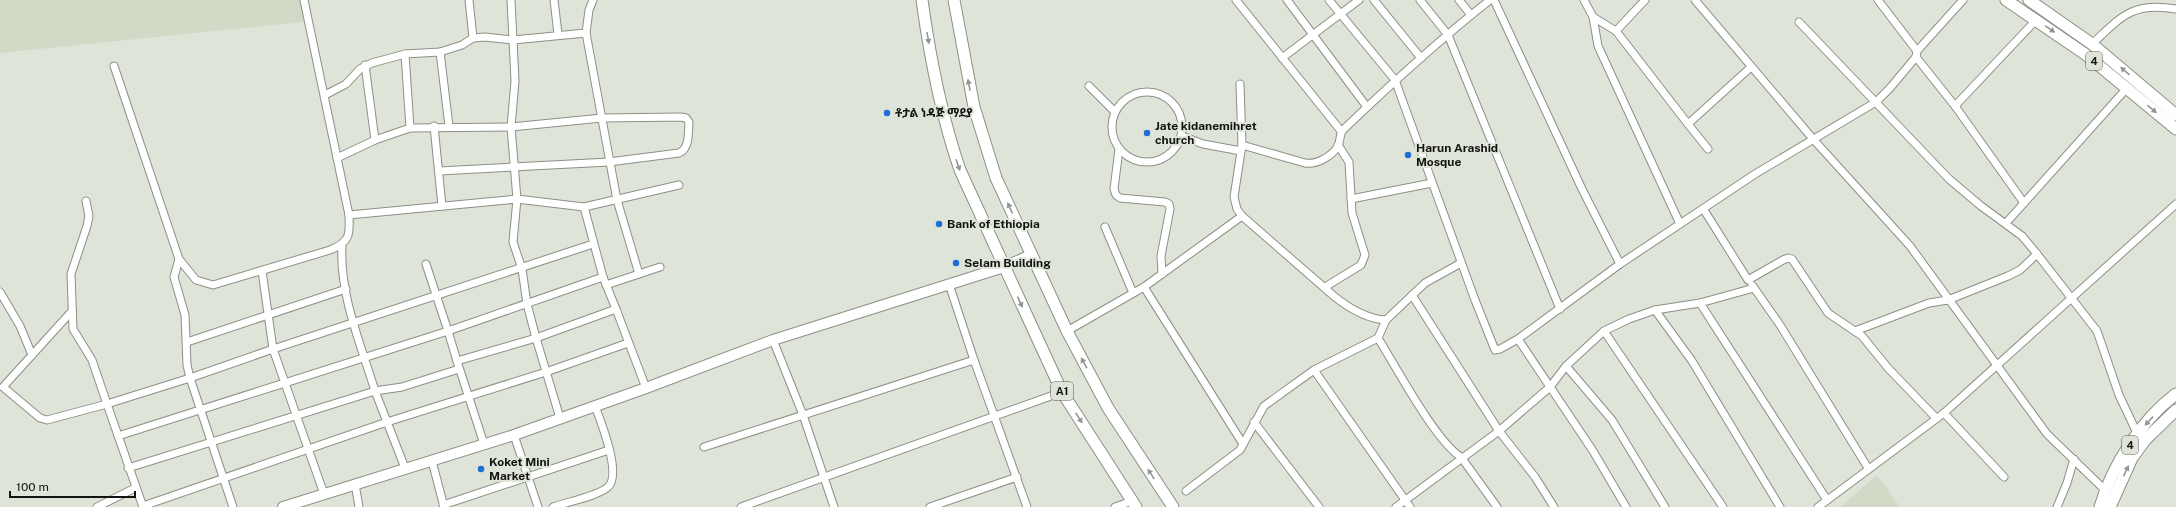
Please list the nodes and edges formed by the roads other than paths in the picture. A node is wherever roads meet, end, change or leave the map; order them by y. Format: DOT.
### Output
graph roads {
  1 [pos="304,0"];
  2 [pos="469,0"];
  3 [pos="511,0"];
  4 [pos="554,0"];
  5 [pos="593,0"];
  6 [pos="922,0"];
  7 [pos="954,0"];
  8 [pos="1236,0"];
  9 [pos="1287,0"];
  10 [pos="1329,0"];
  11 [pos="1359,0"];
  12 [pos="1374,0"];
  13 [pos="1420,0"];
  14 [pos="1459,0"];
  15 [pos="1490,0"];
  16 [pos="1494,0"];
  17 [pos="1584,0"];
  18 [pos="1645,0"];
  19 [pos="1695,0"];
  20 [pos="1878,0"];
  21 [pos="1963,0"];
  22 [pos="2006,0"];
  23 [pos="2029,0"];
  24 [pos="2176,9"];
  25 [pos="1340,14"];
  26 [pos="1471,15"];
  27 [pos="1594,17"];
  28 [pos="2037,19"];
  29 [pos="1799,22"];
  30 [pos="1616,31"];
  31 [pos="586,33"];
  32 [pos="558,34"];
  33 [pos="1313,34"];
  34 [pos="1448,35"];
  35 [pos="473,38"];
  36 [pos="513,40"];
  37 [pos="2092,44"];
  38 [pos="440,52"];
  39 [pos="405,54"];
  40 [pos="1917,54"];
  41 [pos="1282,58"];
  42 [pos="1421,58"];
  43 [pos="365,65"];
  44 [pos="114,66"];
  45 [pos="1751,67"];
  46 [pos="1395,80"];
  47 [pos="1240,84"];
  48 [pos="1089,86"];
  49 [pos="2127,88"];
  50 [pos="325,95"];
  51 [pos="1876,102"];
  52 [pos="1955,106"];
  53 [pos="1367,107"];
  54 [pos="1115,112"];
  55 [pos="2176,115"];
  56 [pos="602,118"];
  57 [pos="1688,124"];
  58 [pos="434,126"];
  59 [pos="449,126"];
  60 [pos="511,127"];
  61 [pos="410,128"];
  62 [pos="2176,129"];
  63 [pos="1341,131"];
  64 [pos="1182,136"];
  65 [pos="1814,139"];
  66 [pos="375,140"];
  67 [pos="1338,145"];
  68 [pos="1241,148"];
  69 [pos="1119,149"];
  70 [pos="1708,149"];
  71 [pos="337,158"];
  72 [pos="609,162"];
  73 [pos="514,168"];
  74 [pos="440,171"];
  75 [pos="1432,183"];
  76 [pos="678,185"];
  77 [pos="517,199"];
  78 [pos="1351,199"];
  79 [pos="86,200"];
  80 [pos="617,200"];
  81 [pos="2024,203"];
  82 [pos="2176,204"];
  83 [pos="442,206"];
  84 [pos="584,207"];
  85 [pos="1704,210"];
  86 [pos="349,215"];
  87 [pos="1242,216"];
  88 [pos="2006,223"];
  89 [pos="1680,224"];
  90 [pos="1105,227"];
  91 [pos="593,244"];
  92 [pos="342,245"];
  93 [pos="2037,254"];
  94 [pos="1030,255"];
  95 [pos="179,259"];
  96 [pos="1461,263"];
  97 [pos="426,264"];
  98 [pos="1620,264"];
  99 [pos="660,267"];
  100 [pos="1004,267"];
  101 [pos="522,269"];
  102 [pos="262,270"];
  103 [pos="639,274"];
  104 [pos="1162,274"];
  105 [pos="603,278"];
  106 [pos="1748,280"];
  107 [pos="949,284"];
  108 [pos="606,285"];
  109 [pos="1144,287"];
  110 [pos="1325,287"];
  111 [pos="1754,288"];
  112 [pos="346,289"];
  113 [pos="0,292"];
  114 [pos="1133,293"];
  115 [pos="1412,295"];
  116 [pos="437,297"];
  117 [pos="2073,298"];
  118 [pos="1948,300"];
  119 [pos="1700,303"];
  120 [pos="527,304"];
  121 [pos="1560,308"];
  122 [pos="616,309"];
  123 [pos="1655,310"];
  124 [pos="72,311"];
  125 [pos="268,314"];
  126 [pos="1386,320"];
  127 [pos="354,321"];
  128 [pos="448,331"];
  129 [pos="1067,331"];
  130 [pos="1604,331"];
  131 [pos="1855,331"];
  132 [pos="536,338"];
  133 [pos="1378,338"];
  134 [pos="1518,339"];
  135 [pos="773,340"];
  136 [pos="188,342"];
  137 [pos="628,343"];
  138 [pos="273,349"];
  139 [pos="32,355"];
  140 [pos="365,357"];
  141 [pos="974,360"];
  142 [pos="458,365"];
  143 [pos="1566,366"];
  144 [pos="1996,366"];
  145 [pos="1314,370"];
  146 [pos="546,372"];
  147 [pos="190,378"];
  148 [pos="284,382"];
  149 [pos="1,387"];
  150 [pos="1550,387"];
  151 [pos="646,388"];
  152 [pos="376,391"];
  153 [pos="1062,392"];
  154 [pos="2176,394"];
  155 [pos="467,396"];
  156 [pos="107,404"];
  157 [pos="595,406"];
  158 [pos="201,409"];
  159 [pos="2176,410"];
  160 [pos="1944,413"];
  161 [pos="803,415"];
  162 [pos="296,416"];
  163 [pos="995,417"];
  164 [pos="560,418"];
  165 [pos="1936,418"];
  166 [pos="387,422"];
  167 [pos="1254,422"];
  168 [pos="1499,431"];
  169 [pos="2138,433"];
  170 [pos="514,435"];
  171 [pos="118,436"];
  172 [pos="212,443"];
  173 [pos="484,444"];
  174 [pos="1243,444"];
  175 [pos="704,447"];
  176 [pos="308,449"];
  177 [pos="609,450"];
  178 [pos="1461,457"];
  179 [pos="2074,459"];
  180 [pos="432,461"];
  181 [pos="128,468"];
  182 [pos="405,468"];
  183 [pos="1868,468"];
  184 [pos="824,476"];
  185 [pos="1017,477"];
  186 [pos="2004,477"];
  187 [pos="223,478"];
  188 [pos="529,478"];
  189 [pos="355,484"];
  190 [pos="135,488"];
  191 [pos="2106,490"];
  192 [pos="1186,491"];
  193 [pos="324,494"];
  194 [pos="1405,500"];
  195 [pos="1827,500"];
  196 [pos="1134,504"];
  197 [pos="444,506"];
  198 [pos="97,507"];
  199 [pos="143,507"];
  200 [pos="233,507"];
  201 [pos="283,507"];
  202 [pos="359,507"];
  203 [pos="538,507"];
  204 [pos="553,507"];
  205 [pos="741,507"];
  206 [pos="834,507"];
  207 [pos="930,507"];
  208 [pos="1027,507"];
  209 [pos="1115,507"];
  210 [pos="1173,507"];
  211 [pos="1319,507"];
  212 [pos="1396,507"];
  213 [pos="1410,507"];
  214 [pos="1497,507"];
  215 [pos="1554,507"];
  216 [pos="1626,507"];
  217 [pos="1665,507"];
  218 [pos="1723,507"];
  219 [pos="1780,507"];
  220 [pos="1818,507"];
  221 [pos="2057,507"];
  222 [pos="2100,507"];
  223 [pos="2110,507"];
  1 -- 50 [label="street"];
  2 -- 35 [label="street"];
  3 -- 36 [label="street"];
  4 -- 32 [label="street"];
  5 -- 31 [label="street"];
  6 -- 100 [label="main road, A1, one-way"];
  94 -- 7 [label="main road, one-way"];
  8 -- 41 [label="street"];
  9 -- 33 [label="street"];
  10 -- 25 [label="street"];
  11 -- 25 [label="street"];
  12 -- 42 [label="street"];
  13 -- 34 [label="street"];
  14 -- 26 [label="street"];
  15 -- 26 [label="street"];
  16 -- 98 [label="street"];
  17 -- 27 [label="street"];
  18 -- 30 [label="street"];
  19 -- 45 [label="street"];
  20 -- 40 [label="street"];
  21 -- 40 [label="street"];
  22 -- 28 [label="main road, 4"];
  23 -- 37 [label="main road"];
  24 -- 37 [label="street"];
  25 -- 33 [label="street"];
  25 -- 46 [label="street"];
  26 -- 34 [label="street"];
  27 -- 30 [label="street"];
  27 -- 89 [label="street"];
  28 -- 49 [label="main road, 4, one-way"];
  28 -- 52 [label="street"];
  29 -- 51 [label="street"];
  30 -- 57 [label="street"];
  31 -- 32 [label="street"];
  31 -- 56 [label="street"];
  32 -- 36 [label="street"];
  33 -- 41 [label="street"];
  33 -- 53 [label="street"];
  34 -- 42 [label="street"];
  34 -- 121 [label="street"];
  35 -- 36 [label="street"];
  35 -- 38 [label="street"];
  36 -- 60 [label="street"];
  55 -- 37 [label="main road, one-way"];
  38 -- 39 [label="street"];
  38 -- 59 [label="street"];
  39 -- 43 [label="street"];
  39 -- 61 [label="street"];
  40 -- 51 [label="street"];
  40 -- 52 [label="street"];
  41 -- 63 [label="street"];
  42 -- 46 [label="street"];
  43 -- 50 [label="street"];
  43 -- 66 [label="street"];
  44 -- 95 [label="street"];
  45 -- 57 [label="street"];
  45 -- 65 [label="street"];
  46 -- 53 [label="street"];
  46 -- 75 [label="street"];
  47 -- 68 [label="street"];
  48 -- 54 [label="street"];
  49 -- 62 [label="main road, 4, one-way"];
  49 -- 81 [label="street"];
  50 -- 71 [label="street"];
  51 -- 65 [label="street"];
  51 -- 88 [label="street"];
  52 -- 81 [label="street"];
  53 -- 63 [label="street"];
  54 -- 64 [label="street"];
  54 -- 69 [label="street"];
  56 -- 60 [label="street"];
  56 -- 72 [label="street"];
  56 -- 72 [label="street"];
  57 -- 70 [label="street"];
  58 -- 59 [label="street"];
  58 -- 61 [label="street"];
  58 -- 74 [label="street"];
  59 -- 60 [label="street"];
  60 -- 73 [label="street"];
  61 -- 66 [label="street"];
  63 -- 67 [label="street"];
  64 -- 68 [label="street"];
  64 -- 69 [label="street"];
  65 -- 85 [label="street"];
  65 -- 118 [label="street"];
  66 -- 71 [label="street"];
  67 -- 68 [label="street"];
  67 -- 78 [label="street"];
  68 -- 87 [label="street"];
  69 -- 104 [label="street"];
  71 -- 86 [label="street"];
  72 -- 73 [label="street"];
  72 -- 80 [label="street"];
  73 -- 74 [label="street"];
  73 -- 77 [label="street"];
  74 -- 83 [label="street"];
  75 -- 78 [label="street"];
  75 -- 96 [label="street"];
  76 -- 80 [label="street"];
  77 -- 83 [label="street"];
  77 -- 84 [label="street"];
  77 -- 101 [label="street"];
  78 -- 110 [label="street"];
  79 -- 124 [label="street"];
  80 -- 84 [label="street"];
  80 -- 103 [label="street"];
  81 -- 88 [label="street"];
  82 -- 117 [label="street"];
  83 -- 86 [label="street"];
  84 -- 91 [label="street"];
  85 -- 89 [label="street"];
  85 -- 106 [label="street"];
  86 -- 92 [label="street"];
  87 -- 104 [label="street"];
  87 -- 110 [label="street"];
  88 -- 93 [label="street"];
  89 -- 98 [label="street"];
  90 -- 114 [label="street"];
  91 -- 101 [label="street"];
  91 -- 105 [label="street"];
  92 -- 102 [label="street"];
  92 -- 112 [label="street"];
  93 -- 117 [label="street"];
  93 -- 118 [label="street"];
  94 -- 100 [label="street"];
  94 -- 129 [label="main road"];
  95 -- 102 [label="street"];
  95 -- 136 [label="street"];
  96 -- 115 [label="street"];
  96 -- 134 [label="street"];
  97 -- 116 [label="street"];
  98 -- 121 [label="street"];
  99 -- 103 [label="street"];
  100 -- 107 [label="street"];
  100 -- 153 [label="main road, A1, one-way"];
  101 -- 116 [label="street"];
  101 -- 120 [label="street"];
  102 -- 125 [label="street"];
  103 -- 108 [label="street"];
  104 -- 109 [label="street"];
  105 -- 108 [label="street"];
  105 -- 120 [label="street"];
  106 -- 111 [label="street"];
  106 -- 131 [label="street"];
  107 -- 135 [label="street"];
  107 -- 141 [label="street"];
  108 -- 122 [label="street"];
  109 -- 114 [label="street"];
  109 -- 174 [label="street"];
  110 -- 126 [label="street"];
  111 -- 119 [label="street"];
  111 -- 183 [label="street"];
  112 -- 125 [label="street"];
  112 -- 127 [label="street"];
  113 -- 139 [label="street"];
  114 -- 129 [label="street"];
  115 -- 126 [label="street"];
  115 -- 168 [label="street"];
  116 -- 127 [label="street"];
  116 -- 128 [label="street"];
  117 -- 144 [label="street"];
  117 -- 169 [label="street"];
  118 -- 131 [label="street"];
  118 -- 144 [label="street"];
  119 -- 123 [label="street"];
  119 -- 195 [label="street"];
  120 -- 128 [label="street"];
  120 -- 132 [label="street"];
  121 -- 134 [label="street"];
  122 -- 132 [label="street"];
  122 -- 137 [label="street"];
  123 -- 130 [label="street"];
  123 -- 219 [label="street"];
  124 -- 139 [label="street"];
  124 -- 156 [label="street"];
  125 -- 136 [label="street"];
  125 -- 138 [label="street"];
  126 -- 133 [label="street"];
  127 -- 138 [label="street"];
  127 -- 140 [label="street"];
  128 -- 140 [label="street"];
  128 -- 142 [label="street"];
  210 -- 129 [label="main road, one-way"];
  130 -- 143 [label="street"];
  130 -- 218 [label="street"];
  131 -- 165 [label="street"];
  132 -- 142 [label="street"];
  132 -- 146 [label="street"];
  133 -- 145 [label="street"];
  133 -- 178 [label="street"];
  134 -- 150 [label="street"];
  135 -- 151 [label="street"];
  135 -- 161 [label="street"];
  136 -- 147 [label="street"];
  137 -- 146 [label="street"];
  137 -- 151 [label="street"];
  138 -- 147 [label="street"];
  138 -- 148 [label="street"];
  139 -- 149 [label="street"];
  140 -- 148 [label="street"];
  140 -- 152 [label="street"];
  141 -- 161 [label="street"];
  141 -- 163 [label="street"];
  142 -- 152 [label="street"];
  142 -- 155 [label="street"];
  143 -- 150 [label="street"];
  143 -- 217 [label="street"];
  144 -- 160 [label="street"];
  144 -- 179 [label="street"];
  145 -- 167 [label="street"];
  145 -- 194 [label="street"];
  146 -- 155 [label="street"];
  146 -- 164 [label="street"];
  147 -- 156 [label="street"];
  147 -- 158 [label="street"];
  148 -- 158 [label="street"];
  148 -- 162 [label="street"];
  149 -- 156 [label="street"];
  150 -- 168 [label="street"];
  150 -- 216 [label="street"];
  151 -- 157 [label="street"];
  152 -- 162 [label="street"];
  152 -- 166 [label="street"];
  153 -- 163 [label="street"];
  153 -- 196 [label="main road, A1, one-way"];
  154 -- 169 [label="main road, 4, one-way"];
  155 -- 166 [label="street"];
  155 -- 173 [label="street"];
  156 -- 171 [label="street"];
  157 -- 164 [label="street"];
  157 -- 177 [label="street"];
  158 -- 171 [label="street"];
  158 -- 172 [label="street"];
  223 -- 159 [label="main road, one-way"];
  160 -- 165 [label="street"];
  160 -- 186 [label="street"];
  161 -- 175 [label="street"];
  161 -- 184 [label="street"];
  162 -- 172 [label="street"];
  162 -- 176 [label="street"];
  163 -- 184 [label="street"];
  163 -- 185 [label="street"];
  164 -- 170 [label="street"];
  165 -- 183 [label="street"];
  166 -- 176 [label="street"];
  166 -- 182 [label="street"];
  167 -- 174 [label="street"];
  167 -- 211 [label="street"];
  168 -- 178 [label="street"];
  168 -- 215 [label="street"];
  169 -- 191 [label="main road, 4"];
  170 -- 173 [label="street"];
  170 -- 188 [label="street"];
  171 -- 181 [label="street"];
  172 -- 181 [label="street"];
  172 -- 187 [label="street"];
  173 -- 180 [label="street"];
  174 -- 192 [label="street"];
  176 -- 187 [label="street"];
  176 -- 193 [label="street"];
  177 -- 188 [label="street"];
  177 -- 204 [label="street"];
  178 -- 194 [label="street"];
  178 -- 214 [label="street"];
  179 -- 191 [label="street"];
  179 -- 221 [label="street"];
  180 -- 182 [label="street"];
  180 -- 197 [label="street"];
  181 -- 190 [label="street"];
  182 -- 189 [label="street"];
  183 -- 195 [label="street"];
  184 -- 205 [label="street"];
  184 -- 206 [label="street"];
  185 -- 207 [label="street"];
  185 -- 208 [label="street"];
  187 -- 199 [label="street"];
  187 -- 200 [label="street"];
  188 -- 197 [label="street"];
  188 -- 203 [label="street"];
  189 -- 193 [label="street"];
  189 -- 202 [label="street"];
  190 -- 198 [label="street"];
  190 -- 199 [label="street"];
  191 -- 222 [label="main road, 4"];
  193 -- 201 [label="street"];
  194 -- 212 [label="street"];
  194 -- 213 [label="street"];
  195 -- 220 [label="street"];
  196 -- 209 [label="street"];
}
